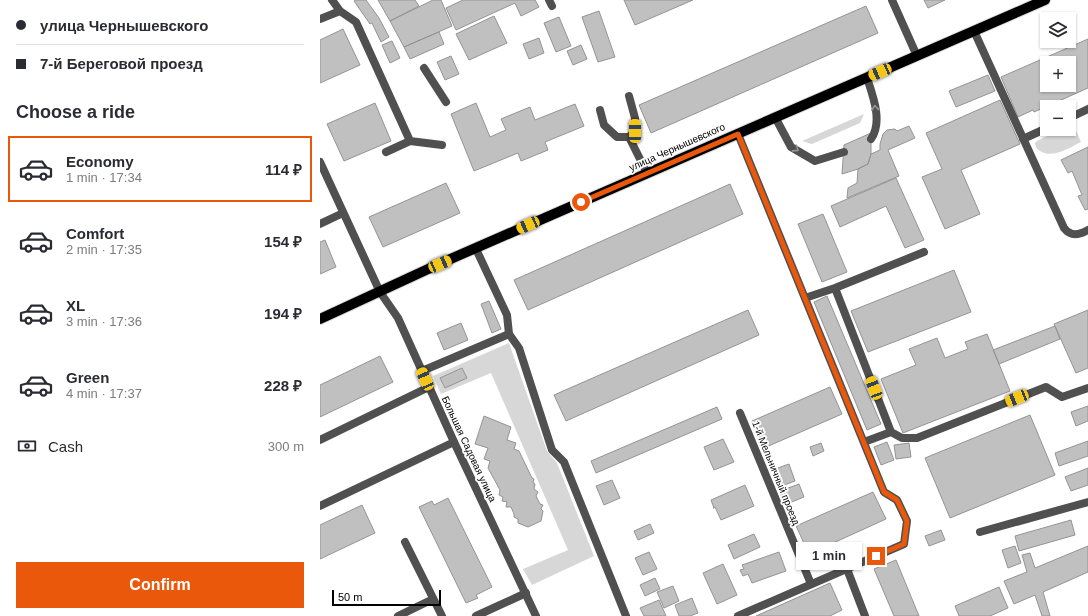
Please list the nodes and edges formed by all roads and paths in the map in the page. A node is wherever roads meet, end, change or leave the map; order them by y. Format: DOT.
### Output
graph roads {
  1 [pos="332,0"];
  2 [pos="892,0"];
  3 [pos="1045,0"];
  4 [pos="340,11"];
  5 [pos="320,19"];
  6 [pos="974,31"];
  7 [pos="917,56"];
  8 [pos="424,68"];
  9 [pos="867,78"];
  10 [pos="629,96"];
  11 [pos="446,102"];
  12 [pos="1088,109"];
  13 [pos="600,110"];
  14 [pos="1076,115"];
  15 [pos="775,117"];
  16 [pos="1040,131"];
  17 [pos="738,134"];
  18 [pos="630,137"];
  19 [pos="871,139"];
  20 [pos="1023,139"];
  21 [pos="410,141"];
  22 [pos="442,145"];
  23 [pos="386,152"];
  24 [pos="844,152"];
  25 [pos="320,162"];
  26 [pos="647,173"];
  27 [pos="343,213"];
  28 [pos="320,224"];
  29 [pos="1088,230"];
  30 [pos="476,248"];
  31 [pos="924,252"];
  32 [pos="835,288"];
  33 [pos="380,292"];
  34 [pos="805,298"];
  35 [pos="320,319"];
  36 [pos="509,334"];
  37 [pos="422,371"];
  38 [pos="429,387"];
  39 [pos="1088,388"];
  40 [pos="740,413"];
  41 [pos="891,432"];
  42 [pos="320,440"];
  43 [pos="454,442"];
  44 [pos="864,442"];
  45 [pos="1088,502"];
  46 [pos="320,506"];
  47 [pos="980,532"];
  48 [pos="405,542"];
  49 [pos="846,569"];
  50 [pos="811,584"];
  51 [pos="526,593"];
  52 [pos="433,600"];
  53 [pos="398,616"];
  54 [pos="442,616"];
  55 [pos="476,616"];
  56 [pos="536,616"];
  57 [pos="626,616"];
  58 [pos="738,616"];
  59 [pos="865,616"];
  1 -- 4 [label="street"];
  2 -- 7 [label="street"];
  3 -- 6 [label="main road, улица Чернышевского"];
  4 -- 5 [label="street"];
  4 -- 21 [label="street"];
  6 -- 7 [label="main road, улица Чернышевского"];
  6 -- 20 [label="street"];
  7 -- 9 [label="main road, улица Чернышевского"];
  8 -- 11 [label="street"];
  9 -- 15 [label="main road, улица Чернышевского"];
  19 -- 9 [label="street, one-way"];
  10 -- 18 [label="street"];
  12 -- 14 [label="street"];
  13 -- 18 [label="street"];
  15 -- 17 [label="main road, улица Чернышевского"];
  15 -- 24 [label="street, one-way"];
  16 -- 20 [label="street"];
  17 -- 26 [label="main road, улица Чернышевского"];
  17 -- 34 [label="street"];
  18 -- 26 [label="street"];
  20 -- 29 [label="street"];
  21 -- 22 [label="street"];
  21 -- 23 [label="street"];
  25 -- 27 [label="street, Большая Садовая улица"];
  26 -- 30 [label="main road, улица Чернышевского"];
  27 -- 28 [label="street"];
  27 -- 33 [label="street, Большая Садовая улица"];
  30 -- 33 [label="main road, улица Чернышевского"];
  30 -- 36 [label="street"];
  31 -- 32 [label="street"];
  32 -- 34 [label="street"];
  32 -- 41 [label="street"];
  33 -- 35 [label="main road, улица Чернышевского"];
  33 -- 37 [label="street, Большая Садовая улица"];
  34 -- 44 [label="street"];
  36 -- 37 [label="street"];
  36 -- 57 [label="street"];
  37 -- 38 [label="street, Большая Садовая улица"];
  38 -- 42 [label="street"];
  38 -- 43 [label="street, Большая Садовая улица"];
  39 -- 41 [label="street"];
  40 -- 50 [label="street, 1-й Мельничный проезд"];
  41 -- 44 [label="street"];
  43 -- 46 [label="street"];
  43 -- 51 [label="street, Большая Садовая улица"];
  44 -- 49 [label="street"];
  45 -- 47 [label="street"];
  48 -- 52 [label="street"];
  49 -- 50 [label="street"];
  49 -- 59 [label="street"];
  50 -- 58 [label="street"];
  51 -- 55 [label="street"];
  51 -- 56 [label="street, Большая Садовая улица"];
  52 -- 53 [label="street"];
  52 -- 54 [label="street"];
}
